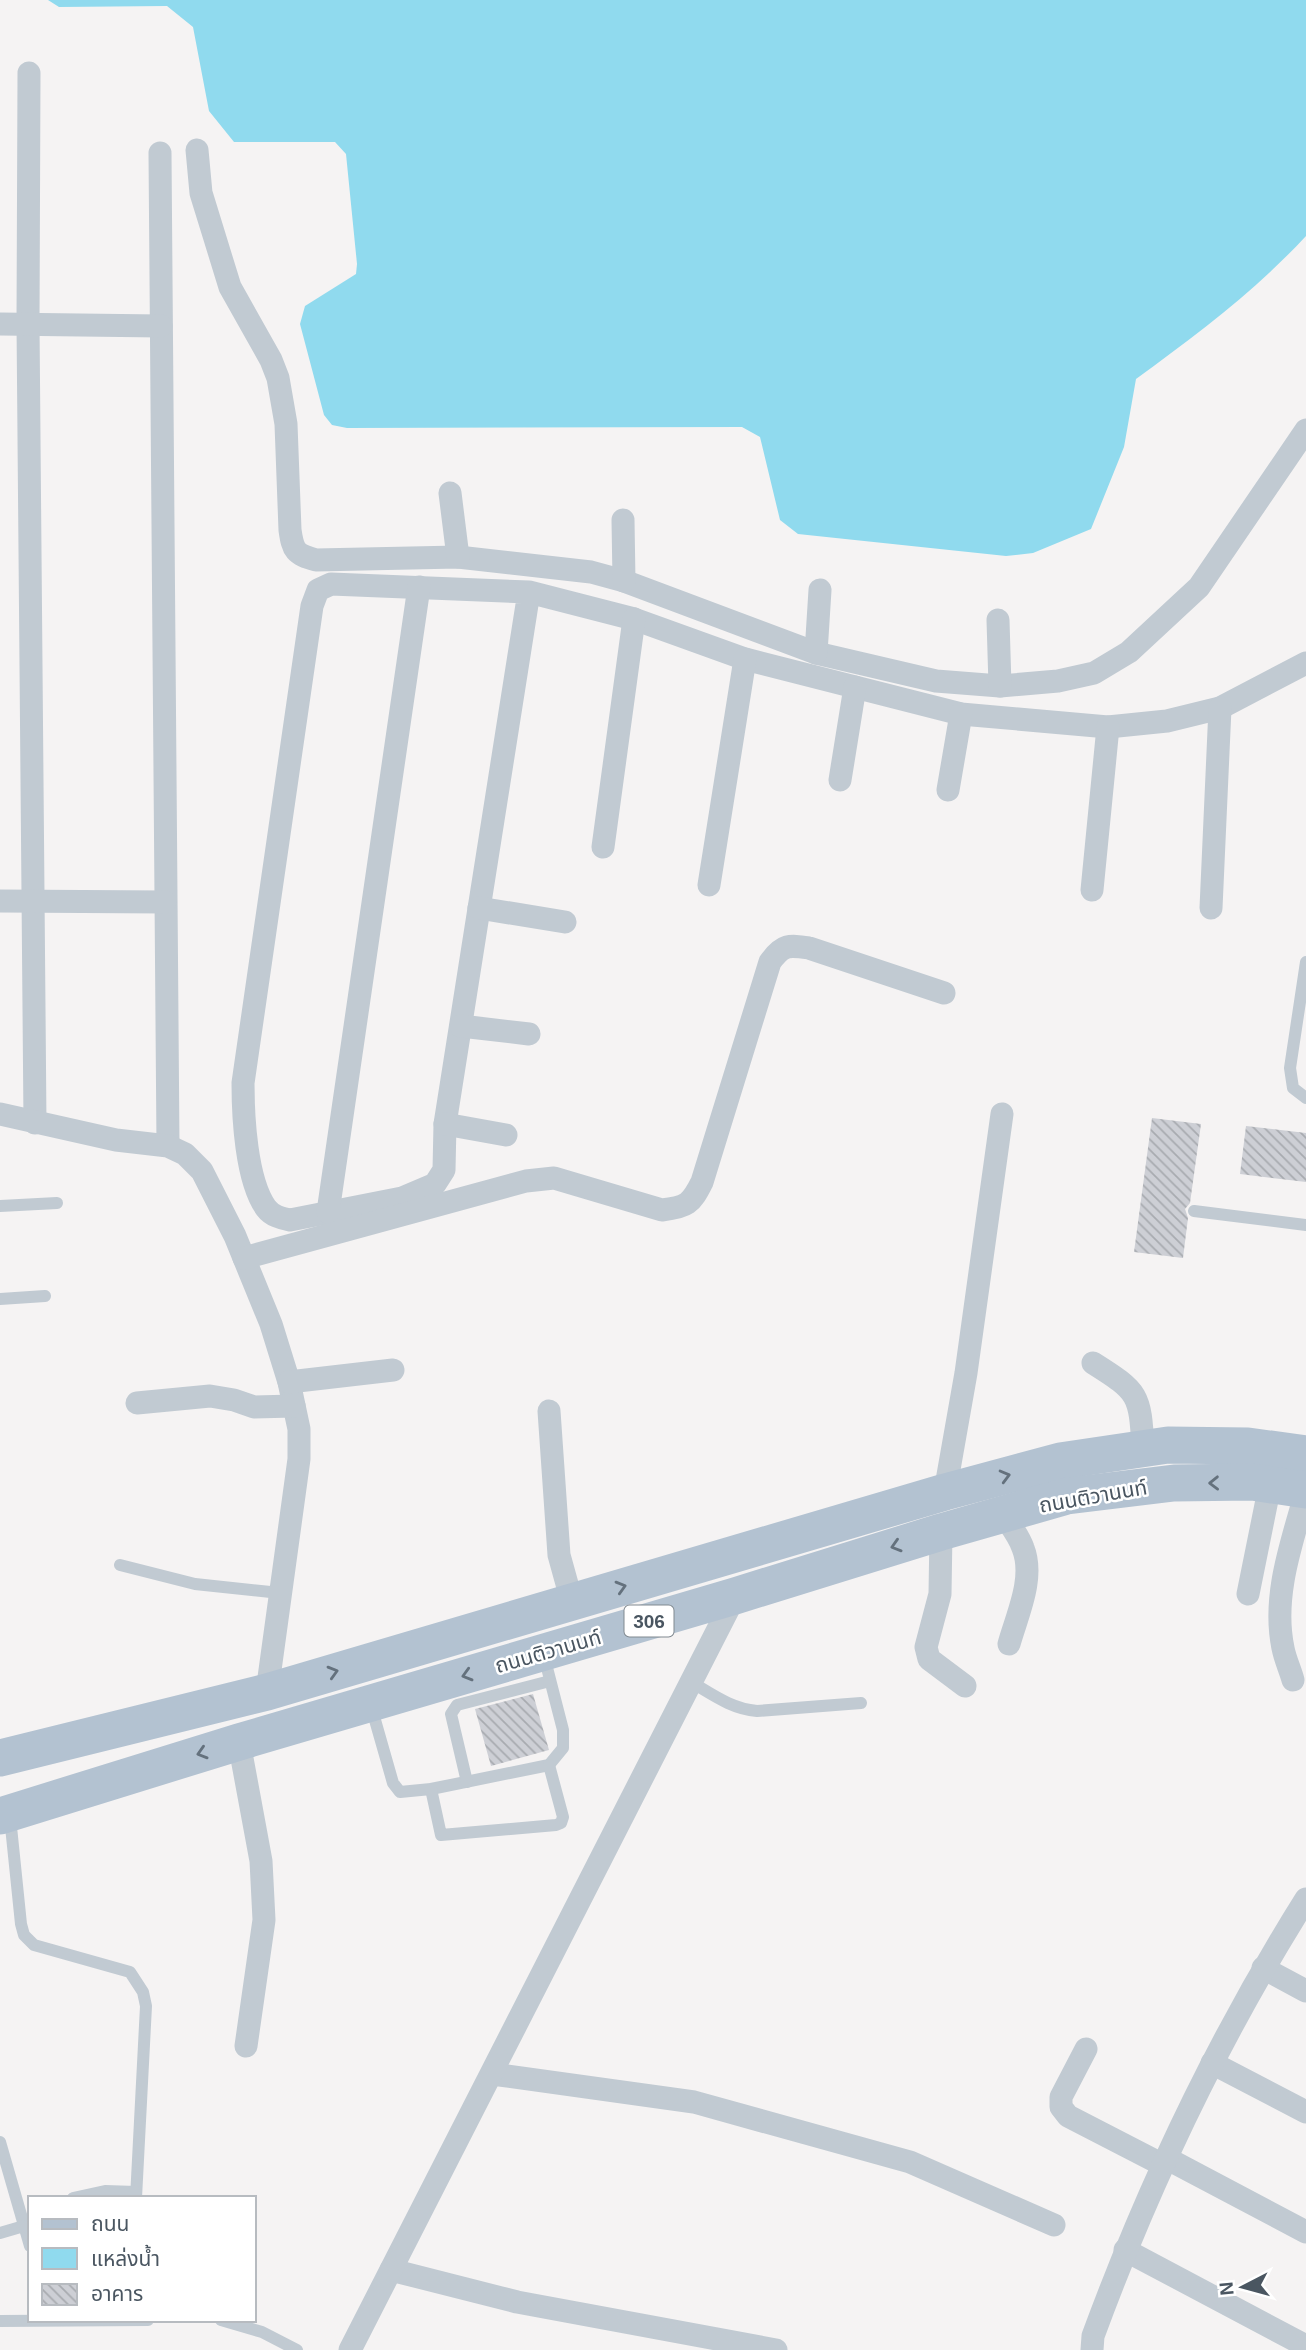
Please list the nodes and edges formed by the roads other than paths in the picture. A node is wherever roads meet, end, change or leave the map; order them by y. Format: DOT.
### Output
graph roads {
  1 [pos="29,73"];
  2 [pos="197,150"];
  3 [pos="160,153"];
  4 [pos="27,323"];
  5 [pos="0,324"];
  6 [pos="162,326"];
  7 [pos="1306,430"];
  8 [pos="450,493"];
  9 [pos="623,520"];
  10 [pos="458,558"];
  11 [pos="624,581"];
  12 [pos="419,587"];
  13 [pos="820,590"];
  14 [pos="529,592"];
  15 [pos="634,619"];
  16 [pos="998,620"];
  17 [pos="816,653"];
  18 [pos="745,659"];
  19 [pos="1306,663"];
  20 [pos="855,687"];
  21 [pos="1000,687"];
  22 [pos="1220,708"];
  23 [pos="961,714"];
  24 [pos="1108,727"];
  25 [pos="840,780"];
  26 [pos="948,790"];
  27 [pos="603,847"];
  28 [pos="709,885"];
  29 [pos="1092,890"];
  30 [pos="0,901"];
  31 [pos="32,901"];
  32 [pos="165,902"];
  33 [pos="479,908"];
  34 [pos="1210,908"];
  35 [pos="565,922"];
  36 [pos="1306,962"];
  37 [pos="944,993"];
  38 [pos="461,1026"];
  39 [pos="529,1034"];
  40 [pos="1306,1098"];
  41 [pos="1002,1114"];
  42 [pos="0,1115"];
  43 [pos="35,1124"];
  44 [pos="445,1125"];
  45 [pos="506,1135"];
  46 [pos="168,1146"];
  47 [pos="57,1203"];
  48 [pos="0,1206"];
  49 [pos="1194,1211"];
  50 [pos="328,1212"];
  51 [pos="1306,1225"];
  52 [pos="244,1258"];
  53 [pos="46,1296"];
  54 [pos="0,1299"];
  55 [pos="1093,1363"];
  56 [pos="393,1370"];
  57 [pos="289,1382"];
  58 [pos="137,1403"];
  59 [pos="294,1406"];
  60 [pos="549,1411"];
  61 [pos="1143,1448"];
  62 [pos="1306,1454"];
  63 [pos="1270,1485"];
  64 [pos="1306,1491"];
  65 [pos="945,1492"];
  66 [pos="1003,1514"];
  67 [pos="941,1532"];
  68 [pos="120,1565"];
  69 [pos="280,1593"];
  70 [pos="1248,1594"];
  71 [pos="735,1596"];
  72 [pos="572,1602"];
  73 [pos="1009,1644"];
  74 [pos="547,1666"];
  75 [pos="1293,1680"];
  76 [pos="691,1682"];
  77 [pos="965,1686"];
  78 [pos="267,1692"];
  79 [pos="370,1703"];
  80 [pos="861,1703"];
  81 [pos="239,1742"];
  82 [pos="0,1758"];
  83 [pos="549,1765"];
  84 [pos="467,1782"];
  85 [pos="431,1789"];
  86 [pos="3,1802"];
  87 [pos="1306,1899"];
  88 [pos="1263,1968"];
  89 [pos="1306,1991"];
  90 [pos="246,2046"];
  91 [pos="1086,2049"];
  92 [pos="1212,2063"];
  93 [pos="492,2074"];
  94 [pos="1306,2112"];
  95 [pos="0,2142"];
  96 [pos="1165,2162"];
  97 [pos="5,2177"];
  98 [pos="136,2195"];
  99 [pos="82,2196"];
  100 [pos="25,2208"];
  101 [pos="1054,2225"];
  102 [pos="24,2226"];
  103 [pos="1306,2232"];
  104 [pos="0,2233"];
  105 [pos="28,2239"];
  106 [pos="1125,2250"];
  107 [pos="391,2270"];
  108 [pos="0,2321"];
  109 [pos="28,2321"];
  110 [pos="228,2322"];
  111 [pos="674,2341"];
  112 [pos="1306,2346"];
  113 [pos="297,2350"];
  114 [pos="350,2350"];
  115 [pos="776,2350"];
  116 [pos="1092,2350"];
  1 -- 4 [label="street"];
  2 -- 10 [label="street"];
  3 -- 6 [label="street"];
  4 -- 5 [label="street"];
  4 -- 6 [label="street"];
  4 -- 31 [label="street"];
  6 -- 32 [label="street"];
  7 -- 21 [label="street"];
  8 -- 10 [label="street"];
  9 -- 11 [label="street"];
  10 -- 11 [label="street"];
  11 -- 17 [label="street"];
  12 -- 14 [label="street"];
  12 -- 50 [label="street"];
  12 -- 50 [label="street"];
  13 -- 17 [label="street"];
  14 -- 15 [label="street"];
  14 -- 33 [label="street"];
  15 -- 18 [label="street"];
  15 -- 27 [label="street"];
  16 -- 21 [label="street"];
  17 -- 21 [label="street"];
  18 -- 20 [label="street"];
  18 -- 28 [label="street"];
  19 -- 22 [label="street"];
  20 -- 23 [label="street"];
  20 -- 25 [label="street"];
  22 -- 24 [label="street"];
  22 -- 34 [label="street"];
  23 -- 24 [label="street"];
  23 -- 26 [label="street"];
  24 -- 29 [label="street"];
  30 -- 31 [label="street"];
  31 -- 32 [label="street"];
  31 -- 43 [label="street"];
  32 -- 46 [label="street"];
  33 -- 35 [label="street"];
  33 -- 38 [label="street"];
  36 -- 40 [label="lane"];
  37 -- 52 [label="street"];
  38 -- 39 [label="street"];
  38 -- 44 [label="street"];
  41 -- 65 [label="street"];
  42 -- 43 [label="street"];
  43 -- 46 [label="street"];
  44 -- 45 [label="street"];
  44 -- 50 [label="street"];
  46 -- 52 [label="street"];
  47 -- 48 [label="lane"];
  49 -- 51 [label="lane"];
  52 -- 57 [label="street"];
  53 -- 54 [label="lane"];
  55 -- 61 [label="street"];
  56 -- 57 [label="street"];
  57 -- 59 [label="street"];
  58 -- 59 [label="street"];
  59 -- 69 [label="street"];
  60 -- 72 [label="street"];
  61 -- 62 [label="main road, ถนนติวานนท์ / 306"];
  65 -- 61 [label="main road, ถนนติวานนท์ / 306, one-way"];
  63 -- 64 [label="main road, ถนนติวานนท์ / 306"];
  63 -- 66 [label="main road, ถนนติวานนท์ / 306, one-way"];
  63 -- 70 [label="street"];
  64 -- 75 [label="street"];
  72 -- 65 [label="main road, ถนนติวานนท์ / 306, one-way"];
  66 -- 67 [label="main road, ถนนติวานนท์ / 306"];
  66 -- 73 [label="street"];
  67 -- 71 [label="main road, ถนนติวานนท์ / 306, one-way"];
  67 -- 77 [label="street"];
  68 -- 69 [label="lane"];
  69 -- 78 [label="street"];
  71 -- 74 [label="main road, ถนนติวานนท์ / 306"];
  71 -- 76 [label="street"];
  78 -- 72 [label="main road, ถนนติวานนท์ / 306, one-way"];
  74 -- 79 [label="main road, ถนนติวานนท์ / 306, one-way"];
  74 -- 83 [label="lane"];
  74 -- 84 [label="lane"];
  76 -- 80 [label="lane"];
  76 -- 93 [label="street"];
  78 -- 82 [label="main road, ถนนติวานนท์ / 306"];
  78 -- 86 [label="main road, 306"];
  79 -- 81 [label="main road, ถนนติวานนท์ / 306"];
  79 -- 85 [label="lane"];
  81 -- 86 [label="main road, ถนนติวานนท์ / 306, one-way"];
  81 -- 90 [label="street"];
  83 -- 84 [label="lane"];
  83 -- 85 [label="lane"];
  84 -- 85 [label="lane"];
  86 -- 98 [label="lane"];
  87 -- 88 [label="street"];
  88 -- 89 [label="street"];
  88 -- 92 [label="street"];
  91 -- 96 [label="street"];
  92 -- 94 [label="street"];
  92 -- 96 [label="street"];
  93 -- 101 [label="street"];
  93 -- 107 [label="street"];
  95 -- 97 [label="lane"];
  96 -- 103 [label="street"];
  96 -- 106 [label="street"];
  97 -- 100 [label="lane"];
  98 -- 99 [label="lane"];
  100 -- 102 [label="lane"];
  102 -- 104 [label="lane"];
  102 -- 105 [label="lane"];
  106 -- 112 [label="street"];
  106 -- 116 [label="street"];
  107 -- 111 [label="street"];
  107 -- 114 [label="street"];
  108 -- 109 [label="lane"];
  110 -- 113 [label="lane"];
  111 -- 115 [label="street"];
}
